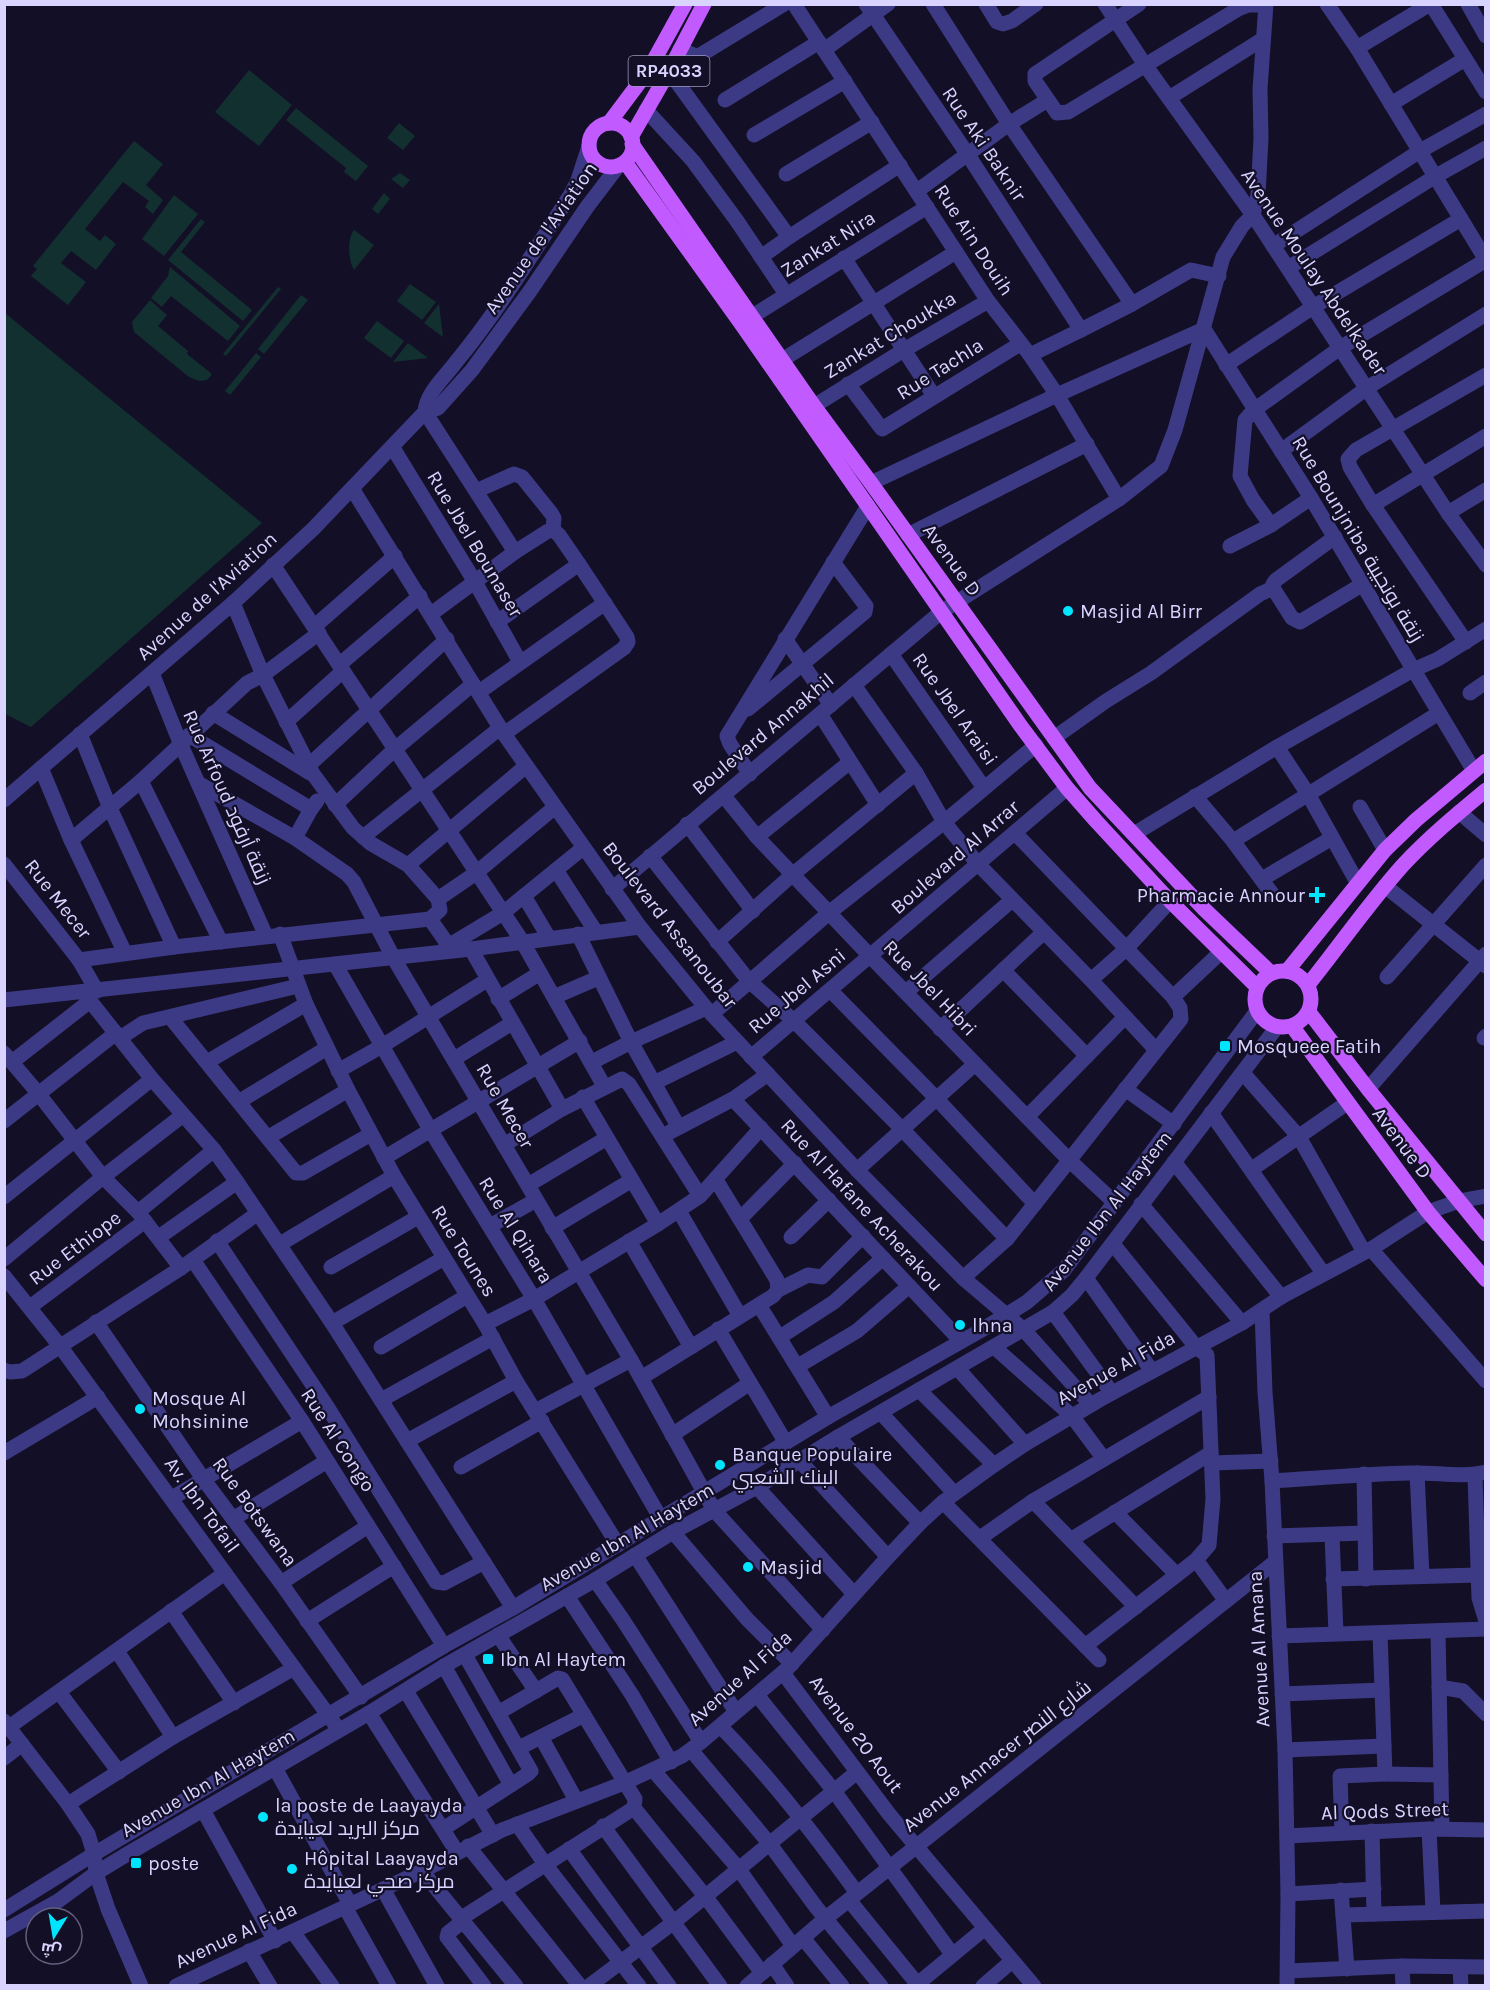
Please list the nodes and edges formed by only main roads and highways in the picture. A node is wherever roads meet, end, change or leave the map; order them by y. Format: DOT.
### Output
graph roads {
  1 [pos="685,4"];
  2 [pos="704,4"];
  3 [pos="609,123"];
  4 [pos="632,140"];
  5 [pos="622,163"];
  6 [pos="1037,716"];
  7 [pos="1020,725"];
  8 [pos="1485,761"];
  9 [pos="1485,790"];
  10 [pos="1287,971"];
  11 [pos="1271,973"];
  12 [pos="1308,985"];
  13 [pos="1257,987"];
  14 [pos="1309,1012"];
  15 [pos="1284,1027"];
  16 [pos="1485,1234"];
  17 [pos="1485,1280"];
  1 -- 3 [label="main road, RP4033"];
  2 -- 4 [label="main road, RP4033"];
  3 -- 4 [label="main road"];
  3 -- 5 [label="main road, RP4033"];
  4 -- 5 [label="main road, RP4033"];
  4 -- 6 [label="main road, Avenue D"];
  5 -- 7 [label="main road, Avenue D"];
  6 -- 7 [label="main road"];
  6 -- 11 [label="main road, Avenue D"];
  7 -- 13 [label="main road, Avenue D"];
  8 -- 10 [label="main road"];
  9 -- 12 [label="main road"];
  10 -- 11 [label="main road"];
  10 -- 12 [label="main road"];
  11 -- 13 [label="main road"];
  12 -- 14 [label="main road"];
  13 -- 15 [label="main road"];
  14 -- 15 [label="main road"];
  14 -- 16 [label="main road, Avenue D"];
  15 -- 17 [label="main road, Avenue D"];
}
